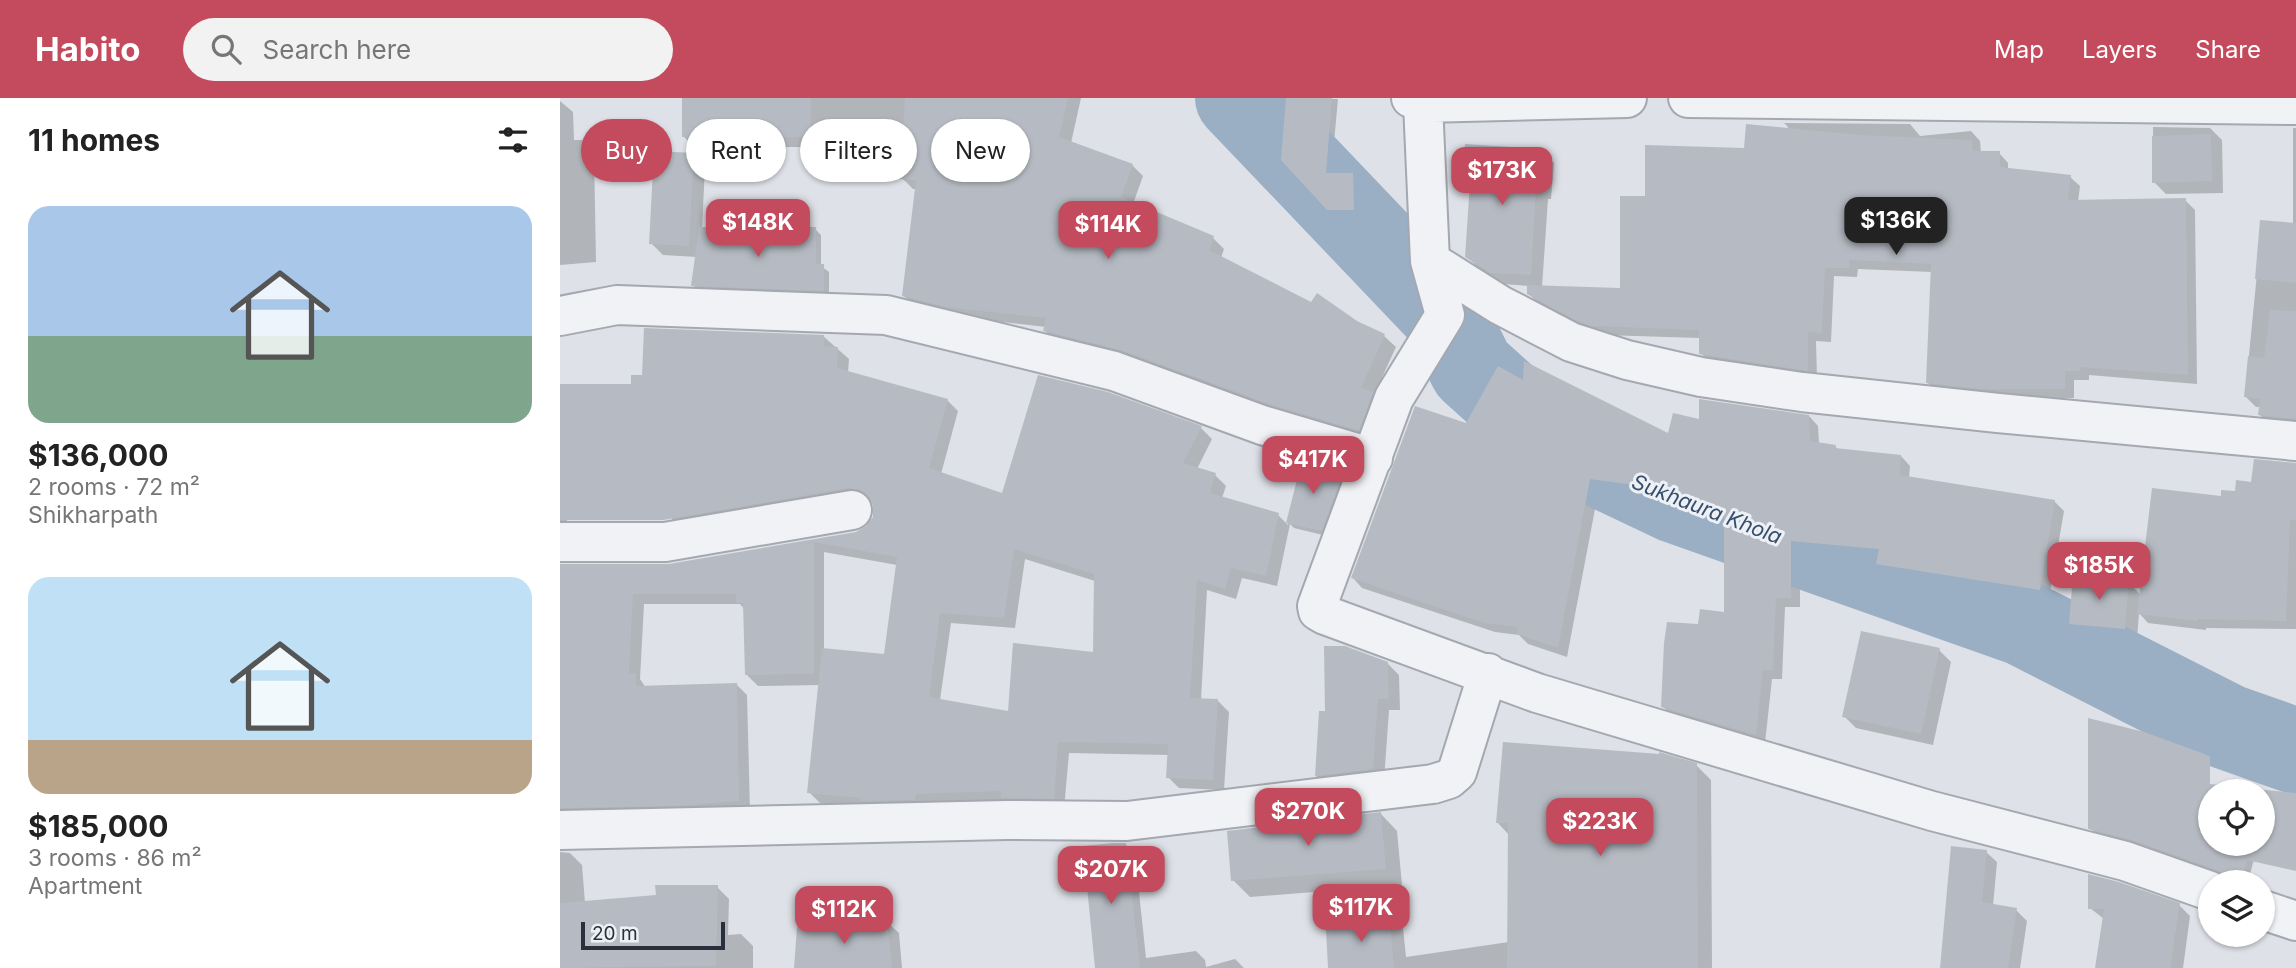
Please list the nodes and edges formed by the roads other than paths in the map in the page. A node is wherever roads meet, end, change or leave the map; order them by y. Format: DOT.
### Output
graph roads {
  1 [pos="1627,98"];
  2 [pos="1688,98"];
  3 [pos="1694,98"];
  4 [pos="1417,101"];
  5 [pos="2296,105"];
  6 [pos="1430,261"];
  7 [pos="560,316"];
  8 [pos="2296,440"];
  9 [pos="1373,458"];
  10 [pos="852,510"];
  11 [pos="560,542"];
  12 [pos="1488,673"];
  13 [pos="560,830"];
  14 [pos="2198,887"];
  15 [pos="2275,914"];
  16 [pos="2296,921"];
  1 -- 4 [label="street"];
  2 -- 3 [label="street"];
  3 -- 5 [label="street"];
  4 -- 6 [label="street"];
  6 -- 8 [label="street"];
  6 -- 9 [label="street"];
  7 -- 9 [label="street"];
  9 -- 12 [label="street"];
  10 -- 11 [label="street"];
  12 -- 13 [label="street"];
  12 -- 14 [label="street"];
  15 -- 16 [label="street"];
}
